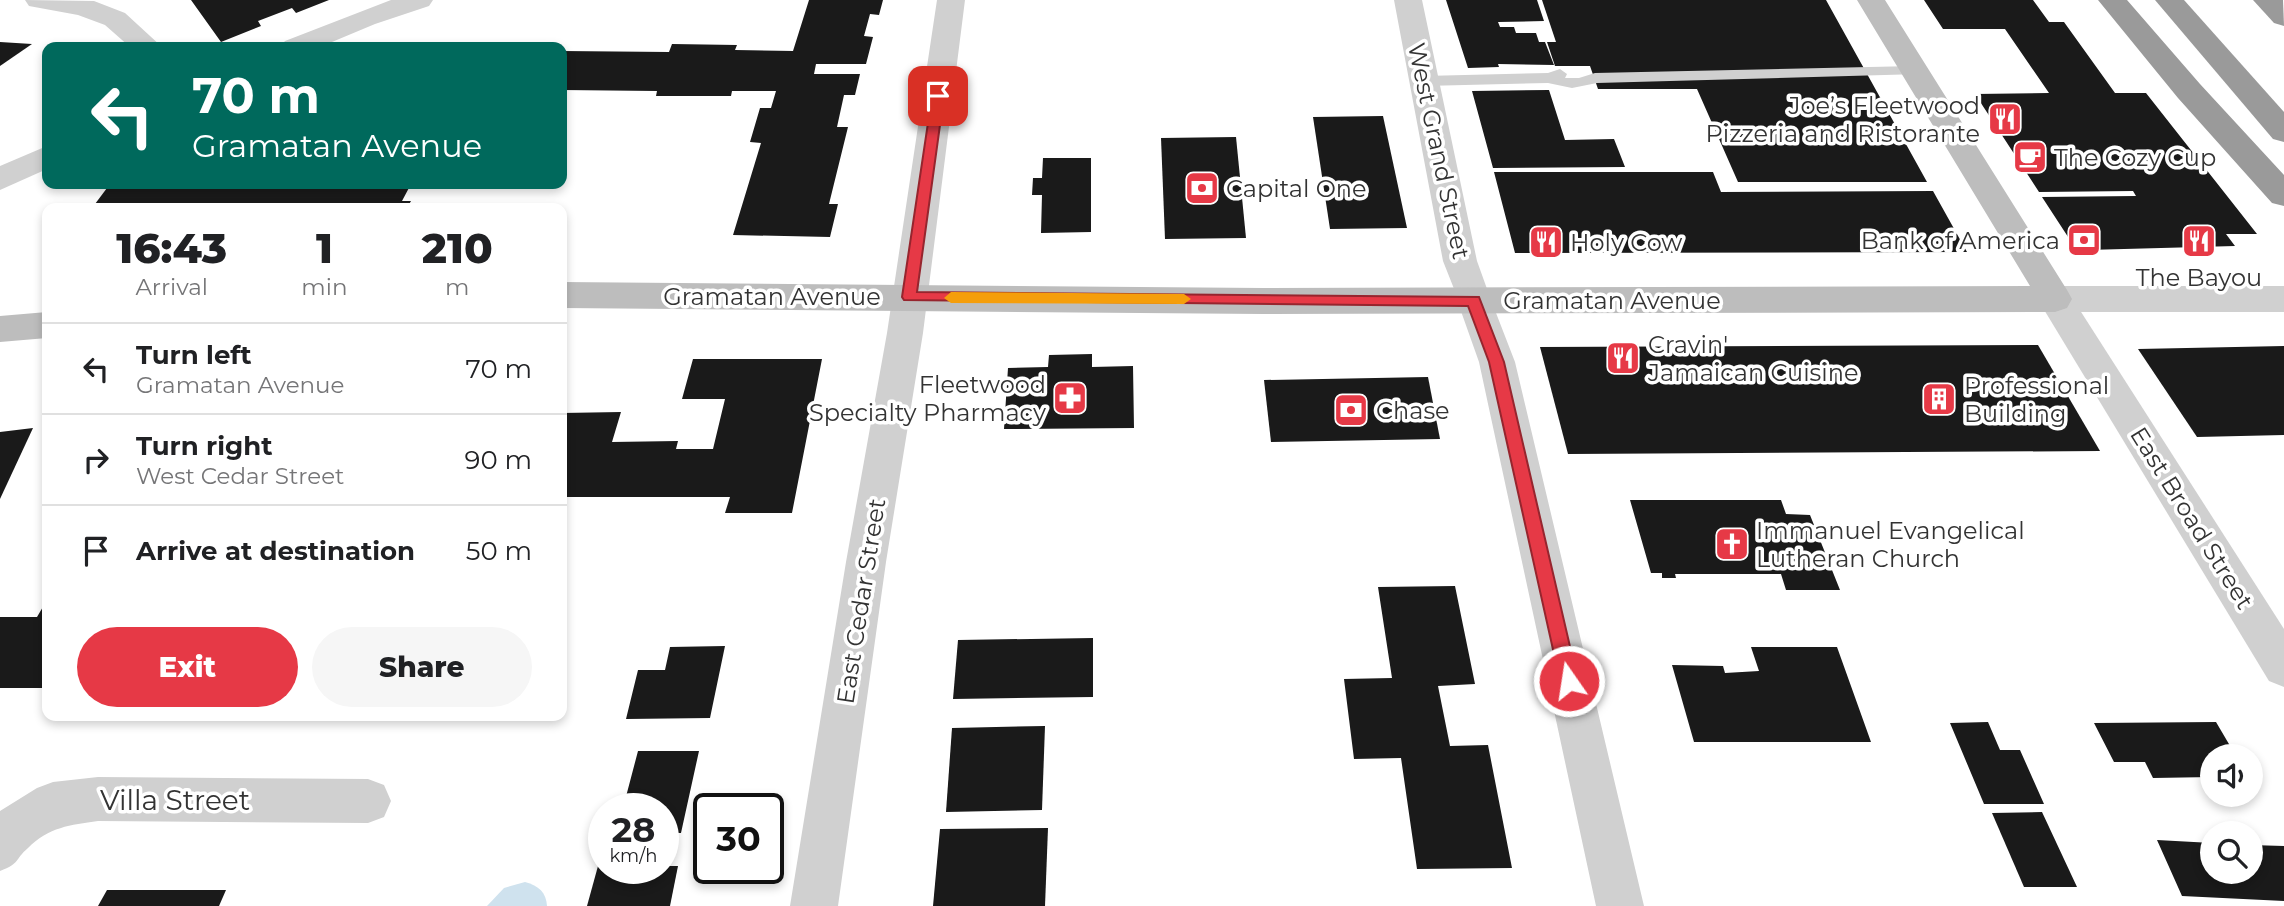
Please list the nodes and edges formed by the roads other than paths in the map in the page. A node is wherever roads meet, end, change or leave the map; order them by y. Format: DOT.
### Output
graph roads {
  1 [pos="39,0"];
  2 [pos="419,0"];
  3 [pos="951,0"];
  4 [pos="1408,0"];
  5 [pos="1871,0"];
  6 [pos="2112,0"];
  7 [pos="2169,0"];
  8 [pos="2267,0"];
  9 [pos="2284,17"];
  10 [pos="141,42"];
  11 [pos="307,42"];
  12 [pos="1915,71"];
  13 [pos="1424,80"];
  14 [pos="2284,132"];
  15 [pos="42,158"];
  16 [pos="0,178"];
  17 [pos="2284,195"];
  18 [pos="567,295"];
  19 [pos="909,297"];
  20 [pos="2055,299"];
  21 [pos="2284,299"];
  22 [pos="1474,300"];
  23 [pos="42,325"];
  24 [pos="0,329"];
  25 [pos="2284,667"];
  26 [pos="368,801"];
  27 [pos="0,848"];
  28 [pos="814,906"];
  29 [pos="1620,906"];
  1 -- 10 [label="street"];
  2 -- 11 [label="street"];
  3 -- 19 [label="street, East Cedar Street"];
  4 -- 13 [label="street, West Grand Street"];
  5 -- 12 [label="main road"];
  6 -- 17 [label="highway"];
  7 -- 14 [label="highway"];
  8 -- 9 [label="highway"];
  12 -- 13 [label="lane"];
  12 -- 20 [label="main road"];
  13 -- 22 [label="street, West Grand Street"];
  15 -- 16 [label="street"];
  18 -- 19 [label="main road, Gramatan Avenue"];
  19 -- 22 [label="main road, Gramatan Avenue"];
  19 -- 28 [label="street, East Cedar Street"];
  20 -- 21 [label="street, Gramatan Avenue"];
  20 -- 22 [label="main road, Gramatan Avenue"];
  20 -- 25 [label="street, East Broad Street"];
  22 -- 29 [label="street, West Grand Street"];
  23 -- 24 [label="main road"];
  26 -- 27 [label="street, Villa Street"];
}
